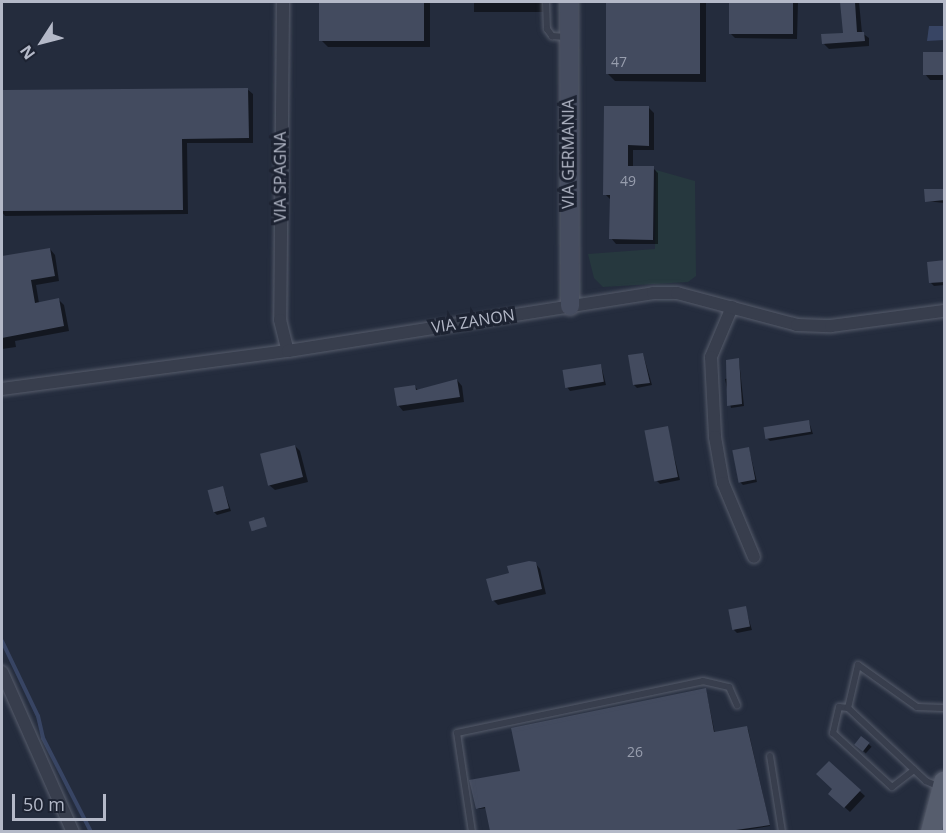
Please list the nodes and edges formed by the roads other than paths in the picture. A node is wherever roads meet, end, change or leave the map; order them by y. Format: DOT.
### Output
graph roads {
  1 [pos="283,2"];
  2 [pos="546,2"];
  3 [pos="569,2"];
  4 [pos="569,37"];
  5 [pos="570,306"];
  6 [pos="732,307"];
  7 [pos="944,311"];
  8 [pos="288,351"];
  9 [pos="2,389"];
  10 [pos="754,557"];
  11 [pos="2,672"];
  12 [pos="737,705"];
  13 [pos="848,708"];
  14 [pos="945,708"];
  15 [pos="770,756"];
  16 [pos="914,770"];
  17 [pos="944,785"];
  18 [pos="73,831"];
  19 [pos="472,831"];
  20 [pos="782,831"];
  21 [pos="931,831"];
  1 -- 8 [label="street, VIA SPAGNA"];
  2 -- 4 [label="lane"];
  3 -- 4 [label="street, VIA GERMANIA"];
  4 -- 5 [label="street, VIA GERMANIA"];
  5 -- 6 [label="street, VIA ZANON"];
  5 -- 8 [label="street, VIA ZANON"];
  6 -- 7 [label="street, VIA ZANON"];
  6 -- 10 [label="street"];
  8 -- 9 [label="street, VIA ZANON"];
  11 -- 18 [label="street"];
  12 -- 19 [label="lane"];
  13 -- 14 [label="lane"];
  13 -- 16 [label="lane"];
  13 -- 16 [label="lane"];
  15 -- 20 [label="lane"];
  16 -- 17 [label="lane"];
  17 -- 21 [label="main road"];
}
